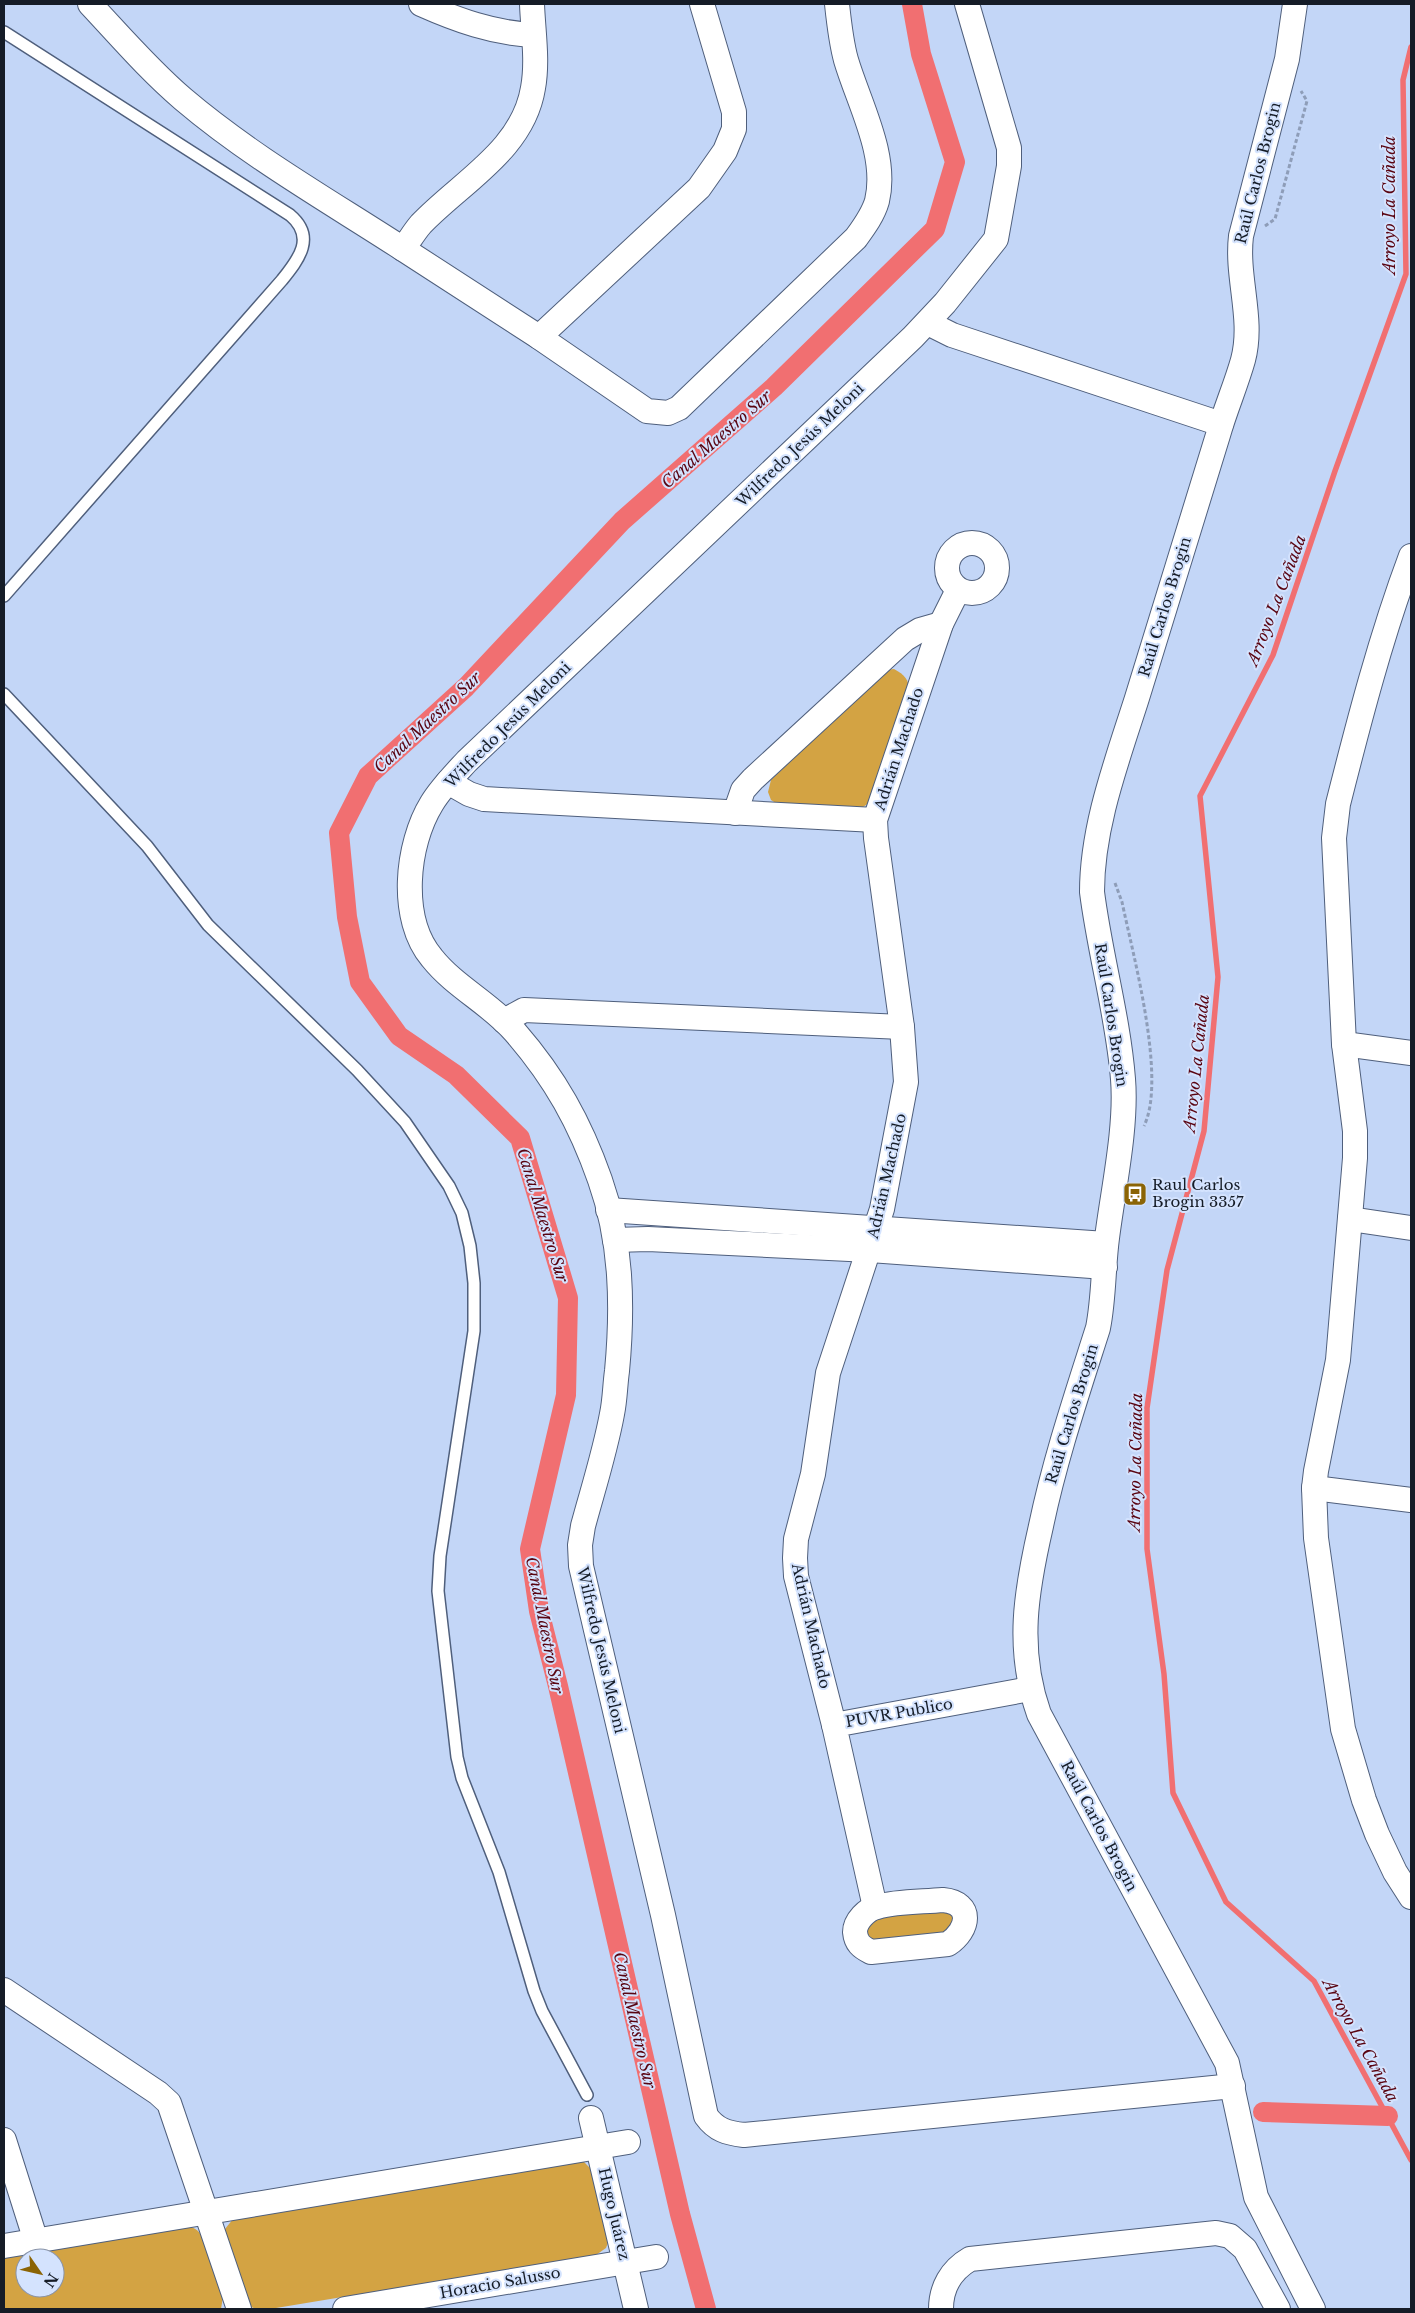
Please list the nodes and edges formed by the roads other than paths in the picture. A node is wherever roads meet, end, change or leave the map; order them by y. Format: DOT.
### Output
graph roads {
  1 [pos="90,4"];
  2 [pos="421,4"];
  3 [pos="532,4"];
  4 [pos="702,4"];
  5 [pos="837,4"];
  6 [pos="967,4"];
  7 [pos="1295,4"];
  8 [pos="4,32"];
  9 [pos="533,35"];
  10 [pos="403,249"];
  11 [pos="928,322"];
  12 [pos="539,337"];
  13 [pos="1221,424"];
  14 [pos="1411,556"];
  15 [pos="958,590"];
  16 [pos="4,596"];
  17 [pos="941,624"];
  18 [pos="4,694"];
  19 [pos="448,782"];
  20 [pos="735,813"];
  21 [pos="875,820"];
  22 [pos="504,1021"];
  23 [pos="902,1027"];
  24 [pos="1344,1044"];
  25 [pos="1411,1052"];
  26 [pos="608,1210"];
  27 [pos="1350,1220"];
  28 [pos="1411,1228"];
  29 [pos="873,1239"];
  30 [pos="615,1240"];
  31 [pos="1106,1256"];
  32 [pos="1314,1488"];
  33 [pos="1411,1500"];
  34 [pos="1030,1688"];
  35 [pos="834,1725"];
  36 [pos="1403,1869"];
  37 [pos="1411,1897"];
  38 [pos="875,1907"];
  39 [pos="4,1990"];
  40 [pos="1233,2086"];
  41 [pos="587,2095"];
  42 [pos="591,2118"];
  43 [pos="4,2140"];
  44 [pos="628,2142"];
  45 [pos="598,2148"];
  46 [pos="206,2213"];
  47 [pos="36,2241"];
  48 [pos="4,2246"];
  49 [pos="656,2257"];
  50 [pos="625,2262"];
  51 [pos="418,2303"];
  52 [pos="239,2309"];
  53 [pos="345,2309"];
  54 [pos="636,2309"];
  55 [pos="941,2309"];
  56 [pos="1278,2309"];
  57 [pos="1313,2309"];
  1 -- 10 [label="street"];
  2 -- 9 [label="street"];
  3 -- 9 [label="street"];
  4 -- 12 [label="street"];
  5 -- 12 [label="street"];
  6 -- 11 [label="street, Wilfredo Jesús Meloni"];
  7 -- 13 [label="street, Raúl Carlos Brogin"];
  8 -- 16 [label="lane"];
  9 -- 10 [label="street"];
  10 -- 12 [label="street"];
  11 -- 13 [label="street"];
  11 -- 19 [label="street, Wilfredo Jesús Meloni"];
  13 -- 31 [label="street, Raúl Carlos Brogin"];
  14 -- 24 [label="street"];
  15 -- 17 [label="street, Adrián Machado"];
  17 -- 20 [label="street"];
  17 -- 21 [label="street, Adrián Machado"];
  18 -- 41 [label="lane"];
  19 -- 20 [label="street"];
  19 -- 22 [label="street, Wilfredo Jesús Meloni"];
  20 -- 21 [label="street"];
  21 -- 23 [label="street, Adrián Machado"];
  22 -- 23 [label="street"];
  22 -- 26 [label="street, Wilfredo Jesús Meloni"];
  23 -- 29 [label="street, Adrián Machado"];
  24 -- 25 [label="street"];
  24 -- 27 [label="street"];
  26 -- 29 [label="street"];
  26 -- 30 [label="street, Wilfredo Jesús Meloni"];
  27 -- 28 [label="street"];
  27 -- 32 [label="street"];
  29 -- 30 [label="street"];
  29 -- 31 [label="street"];
  29 -- 35 [label="street, Adrián Machado"];
  30 -- 40 [label="street, Wilfredo Jesús Meloni"];
  31 -- 34 [label="street, Raúl Carlos Brogin"];
  32 -- 33 [label="street"];
  32 -- 36 [label="street"];
  34 -- 35 [label="street, PUVR Publico"];
  34 -- 40 [label="street, Raúl Carlos Brogin"];
  35 -- 38 [label="street, PUVR Publico"];
  36 -- 37 [label="street"];
  39 -- 46 [label="street"];
  40 -- 57 [label="street, Raúl Carlos Brogin"];
  42 -- 45 [label="street, Hugo Juárez"];
  43 -- 47 [label="street"];
  44 -- 45 [label="street"];
  45 -- 46 [label="street"];
  45 -- 50 [label="street, Hugo Juárez"];
  46 -- 47 [label="street"];
  46 -- 52 [label="street"];
  47 -- 48 [label="street"];
  49 -- 50 [label="street, Horacio Salusso"];
  50 -- 51 [label="street, Horacio Salusso"];
  50 -- 54 [label="street, Hugo Juárez"];
  51 -- 53 [label="street, Horacio Salusso"];
  55 -- 56 [label="street"];
}
